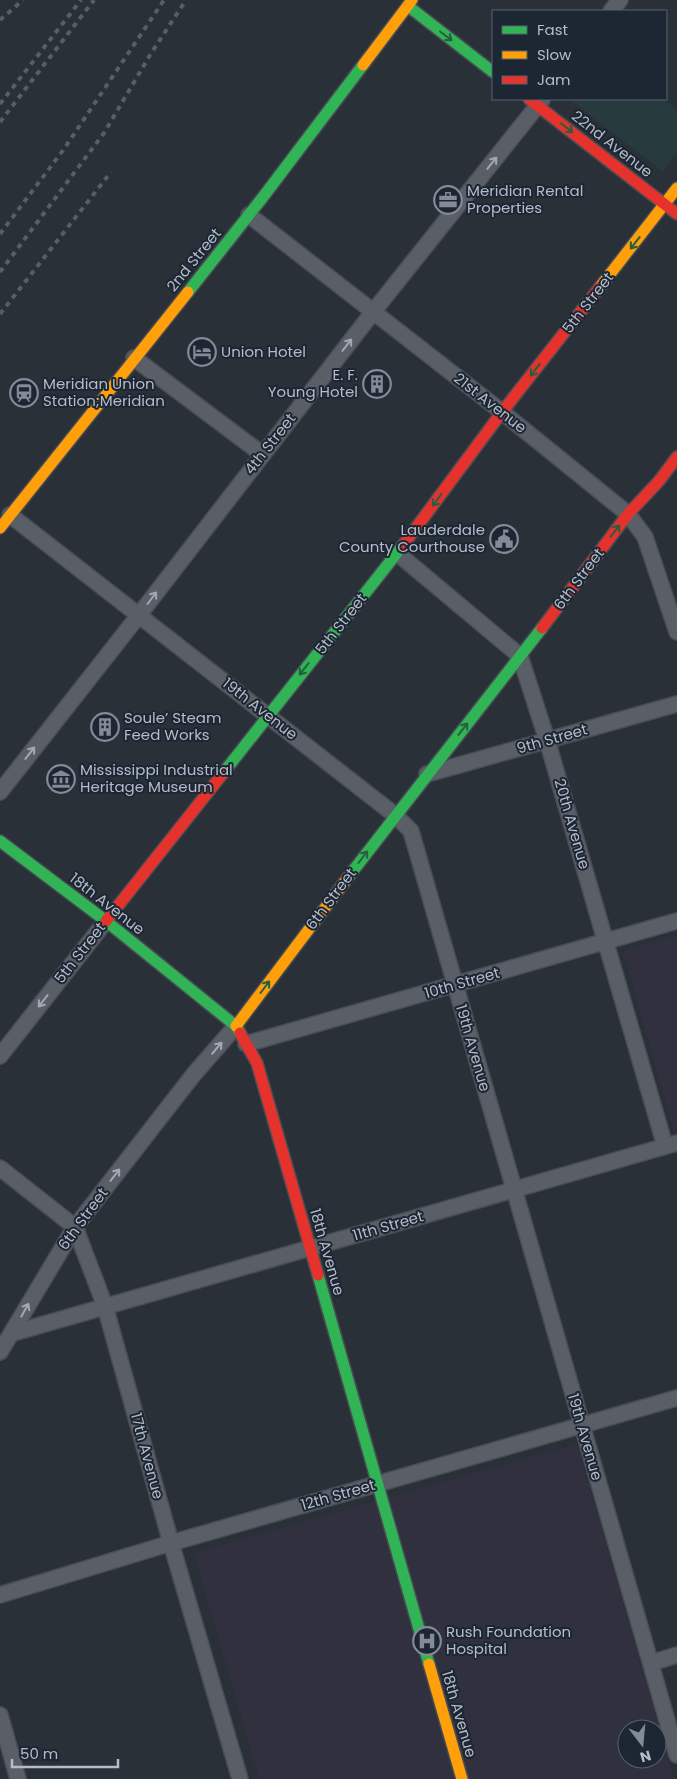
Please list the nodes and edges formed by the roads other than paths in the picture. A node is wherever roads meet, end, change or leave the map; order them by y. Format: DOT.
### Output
graph roads {
  1 [pos="620,0"];
  2 [pos="406,2"];
  3 [pos="612,10"];
  4 [pos="492,71"];
  5 [pos="536,101"];
  6 [pos="677,188"];
  7 [pos="665,204"];
  8 [pos="677,214"];
  9 [pos="248,215"];
  10 [pos="373,312"];
  11 [pos="134,358"];
  12 [pos="502,412"];
  13 [pos="262,454"];
  14 [pos="677,457"];
  15 [pos="677,475"];
  16 [pos="659,481"];
  17 [pos="628,514"];
  18 [pos="10,515"];
  19 [pos="0,528"];
  20 [pos="397,553"];
  21 [pos="139,615"];
  22 [pos="677,632"];
  23 [pos="520,656"];
  24 [pos="677,704"];
  25 [pos="268,715"];
  26 [pos="547,740"];
  27 [pos="427,774"];
  28 [pos="0,792"];
  29 [pos="395,815"];
  30 [pos="0,841"];
  31 [pos="106,921"];
  32 [pos="677,921"];
  33 [pos="606,941"];
  34 [pos="455,985"];
  35 [pos="236,1026"];
  36 [pos="246,1044"];
  37 [pos="0,1056"];
  38 [pos="671,1145"];
  39 [pos="0,1168"];
  40 [pos="515,1190"];
  41 [pos="75,1227"];
  42 [pos="311,1249"];
  43 [pos="105,1306"];
  44 [pos="13,1333"];
  45 [pos="0,1352"];
  46 [pos="677,1398"];
  47 [pos="582,1425"];
  48 [pos="378,1484"];
  49 [pos="171,1543"];
  50 [pos="0,1596"];
  51 [pos="677,1655"];
  52 [pos="651,1663"];
  53 [pos="0,1715"];
  54 [pos="677,1755"];
  55 [pos="18,1779"];
  56 [pos="240,1779"];
  57 [pos="462,1779"];
  1 -- 3 [label="street"];
  2 -- 4 [label="street, one-way"];
  2 -- 9 [label="street, 2nd Street"];
  5 -- 7 [label="street, 22nd Avenue, one-way"];
  10 -- 5 [label="street, 4th Street, one-way"];
  6 -- 7 [label="street, 5th Street"];
  7 -- 8 [label="street, 22nd Avenue"];
  7 -- 12 [label="street, 5th Street, one-way"];
  9 -- 10 [label="street, 21st Avenue"];
  9 -- 11 [label="street, 2nd Street"];
  10 -- 12 [label="street, 21st Avenue"];
  13 -- 10 [label="street, 4th Street, one-way"];
  11 -- 13 [label="street"];
  11 -- 18 [label="street, 2nd Street"];
  12 -- 17 [label="street, 21st Avenue"];
  12 -- 20 [label="street, 5th Street, one-way"];
  21 -- 13 [label="street, 4th Street, one-way"];
  14 -- 16 [label="street, 6th Street"];
  15 -- 16 [label="street"];
  16 -- 17 [label="street, 6th Street"];
  17 -- 22 [label="street, 21st Avenue"];
  23 -- 17 [label="street, 6th Street, one-way"];
  18 -- 19 [label="street, 2nd Street"];
  18 -- 21 [label="street, 19th Avenue"];
  20 -- 23 [label="street"];
  20 -- 25 [label="street, 5th Street, one-way"];
  21 -- 25 [label="street, 19th Avenue"];
  28 -- 21 [label="street, 4th Street, one-way"];
  23 -- 26 [label="street, 20th Avenue"];
  27 -- 23 [label="street, 6th Street, one-way"];
  24 -- 26 [label="street, 9th Street"];
  25 -- 29 [label="street, 19th Avenue"];
  25 -- 31 [label="street, 5th Street"];
  26 -- 27 [label="street, 9th Street"];
  26 -- 33 [label="street, 20th Avenue"];
  27 -- 29 [label="street, 6th Street"];
  29 -- 34 [label="street, 19th Avenue"];
  35 -- 29 [label="street, 6th Street, one-way"];
  30 -- 31 [label="street, 18th Avenue"];
  31 -- 35 [label="street, 18th Avenue"];
  31 -- 37 [label="street, 5th Street, one-way"];
  32 -- 33 [label="street, 10th Street"];
  33 -- 34 [label="street, 10th Street"];
  33 -- 38 [label="street, 20th Avenue"];
  34 -- 36 [label="street, 10th Street"];
  34 -- 40 [label="street, 19th Avenue"];
  35 -- 36 [label="street, 18th Avenue"];
  41 -- 35 [label="street, 6th Street, one-way"];
  36 -- 42 [label="street, 18th Avenue"];
  38 -- 40 [label="street, 11th Street"];
  39 -- 41 [label="street"];
  40 -- 42 [label="street, 11th Street"];
  40 -- 47 [label="street, 19th Avenue"];
  41 -- 43 [label="street, 17th Avenue"];
  44 -- 41 [label="street, 6th Street, one-way"];
  42 -- 43 [label="street, 11th Street"];
  42 -- 48 [label="street, 18th Avenue"];
  43 -- 44 [label="street, 11th Street"];
  43 -- 49 [label="street, 17th Avenue"];
  44 -- 45 [label="street, 6th Street"];
  46 -- 47 [label="street, 12th Street"];
  47 -- 48 [label="street, 12th Street"];
  47 -- 52 [label="street, 19th Avenue"];
  48 -- 49 [label="street, 12th Street"];
  48 -- 57 [label="street, 18th Avenue"];
  49 -- 50 [label="street, 12th Street"];
  49 -- 56 [label="street, 17th Avenue"];
  51 -- 52 [label="street"];
  52 -- 54 [label="street, 19th Avenue"];
  53 -- 55 [label="street"];
}
